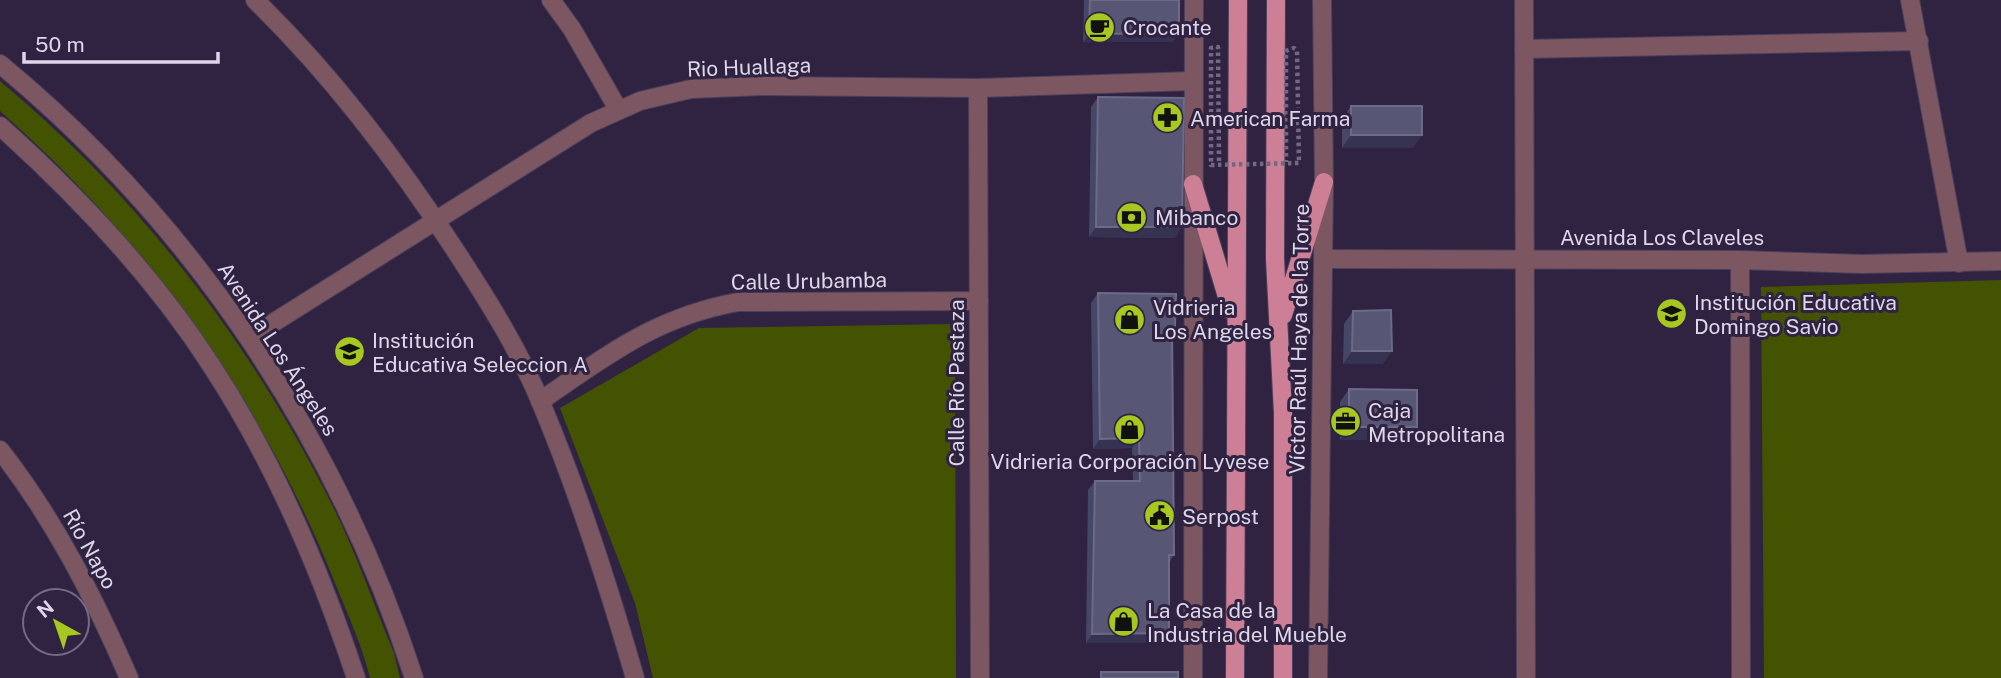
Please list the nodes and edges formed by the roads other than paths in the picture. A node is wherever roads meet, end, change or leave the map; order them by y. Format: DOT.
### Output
graph roads {
  1 [pos="255,0"];
  2 [pos="551,0"];
  3 [pos="1194,0"];
  4 [pos="1238,0"];
  5 [pos="1276,0"];
  6 [pos="1322,0"];
  7 [pos="1524,0"];
  8 [pos="1910,0"];
  9 [pos="1919,41"];
  10 [pos="1524,50"];
  11 [pos="0,64"];
  12 [pos="1193,81"];
  13 [pos="978,88"];
  14 [pos="618,109"];
  15 [pos="0,126"];
  16 [pos="1324,182"];
  17 [pos="1193,184"];
  18 [pos="437,221"];
  19 [pos="1323,259"];
  20 [pos="1524,260"];
  21 [pos="1740,260"];
  22 [pos="2001,261"];
  23 [pos="1959,263"];
  24 [pos="979,301"];
  25 [pos="1236,327"];
  26 [pos="1279,328"];
  27 [pos="249,338"];
  28 [pos="540,401"];
  29 [pos="0,450"];
  30 [pos="129,678"];
  31 [pos="356,678"];
  32 [pos="414,678"];
  33 [pos="635,678"];
  34 [pos="980,678"];
  35 [pos="1193,678"];
  36 [pos="1235,678"];
  37 [pos="1283,678"];
  38 [pos="1318,678"];
  39 [pos="1526,678"];
  40 [pos="1741,678"];
  1 -- 18 [label="street"];
  2 -- 14 [label="street"];
  3 -- 12 [label="street"];
  4 -- 25 [label="main road"];
  5 -- 26 [label="main road"];
  6 -- 16 [label="street, Víctor Raúl Haya de la Torre"];
  7 -- 10 [label="street"];
  8 -- 9 [label="street"];
  9 -- 10 [label="street"];
  9 -- 23 [label="street"];
  10 -- 20 [label="street"];
  11 -- 27 [label="street, Avenida Los Ángeles"];
  12 -- 13 [label="street, Rio Huallaga"];
  12 -- 17 [label="street"];
  13 -- 14 [label="street, Rio Huallaga"];
  13 -- 24 [label="street, Calle Río Pastaza"];
  14 -- 18 [label="street, Rio Huallaga"];
  15 -- 31 [label="street"];
  16 -- 19 [label="street, Víctor Raúl Haya de la Torre"];
  16 -- 26 [label="main road"];
  17 -- 25 [label="main road"];
  17 -- 35 [label="street"];
  18 -- 27 [label="street, Rio Huallaga"];
  18 -- 28 [label="street"];
  19 -- 20 [label="street, Avenida Los Claveles"];
  19 -- 38 [label="street, Víctor Raúl Haya de la Torre"];
  20 -- 21 [label="street, Avenida Los Claveles"];
  20 -- 39 [label="street"];
  21 -- 23 [label="street, Avenida Los Claveles"];
  21 -- 40 [label="street"];
  22 -- 23 [label="street, Avenida Los Claveles"];
  24 -- 28 [label="street, Calle Urubamba"];
  24 -- 34 [label="street, Calle Río Pastaza"];
  25 -- 36 [label="main road"];
  26 -- 37 [label="main road"];
  27 -- 32 [label="street, Avenida Los Ángeles"];
  28 -- 33 [label="street"];
  29 -- 30 [label="street, Río Napo"];
}
